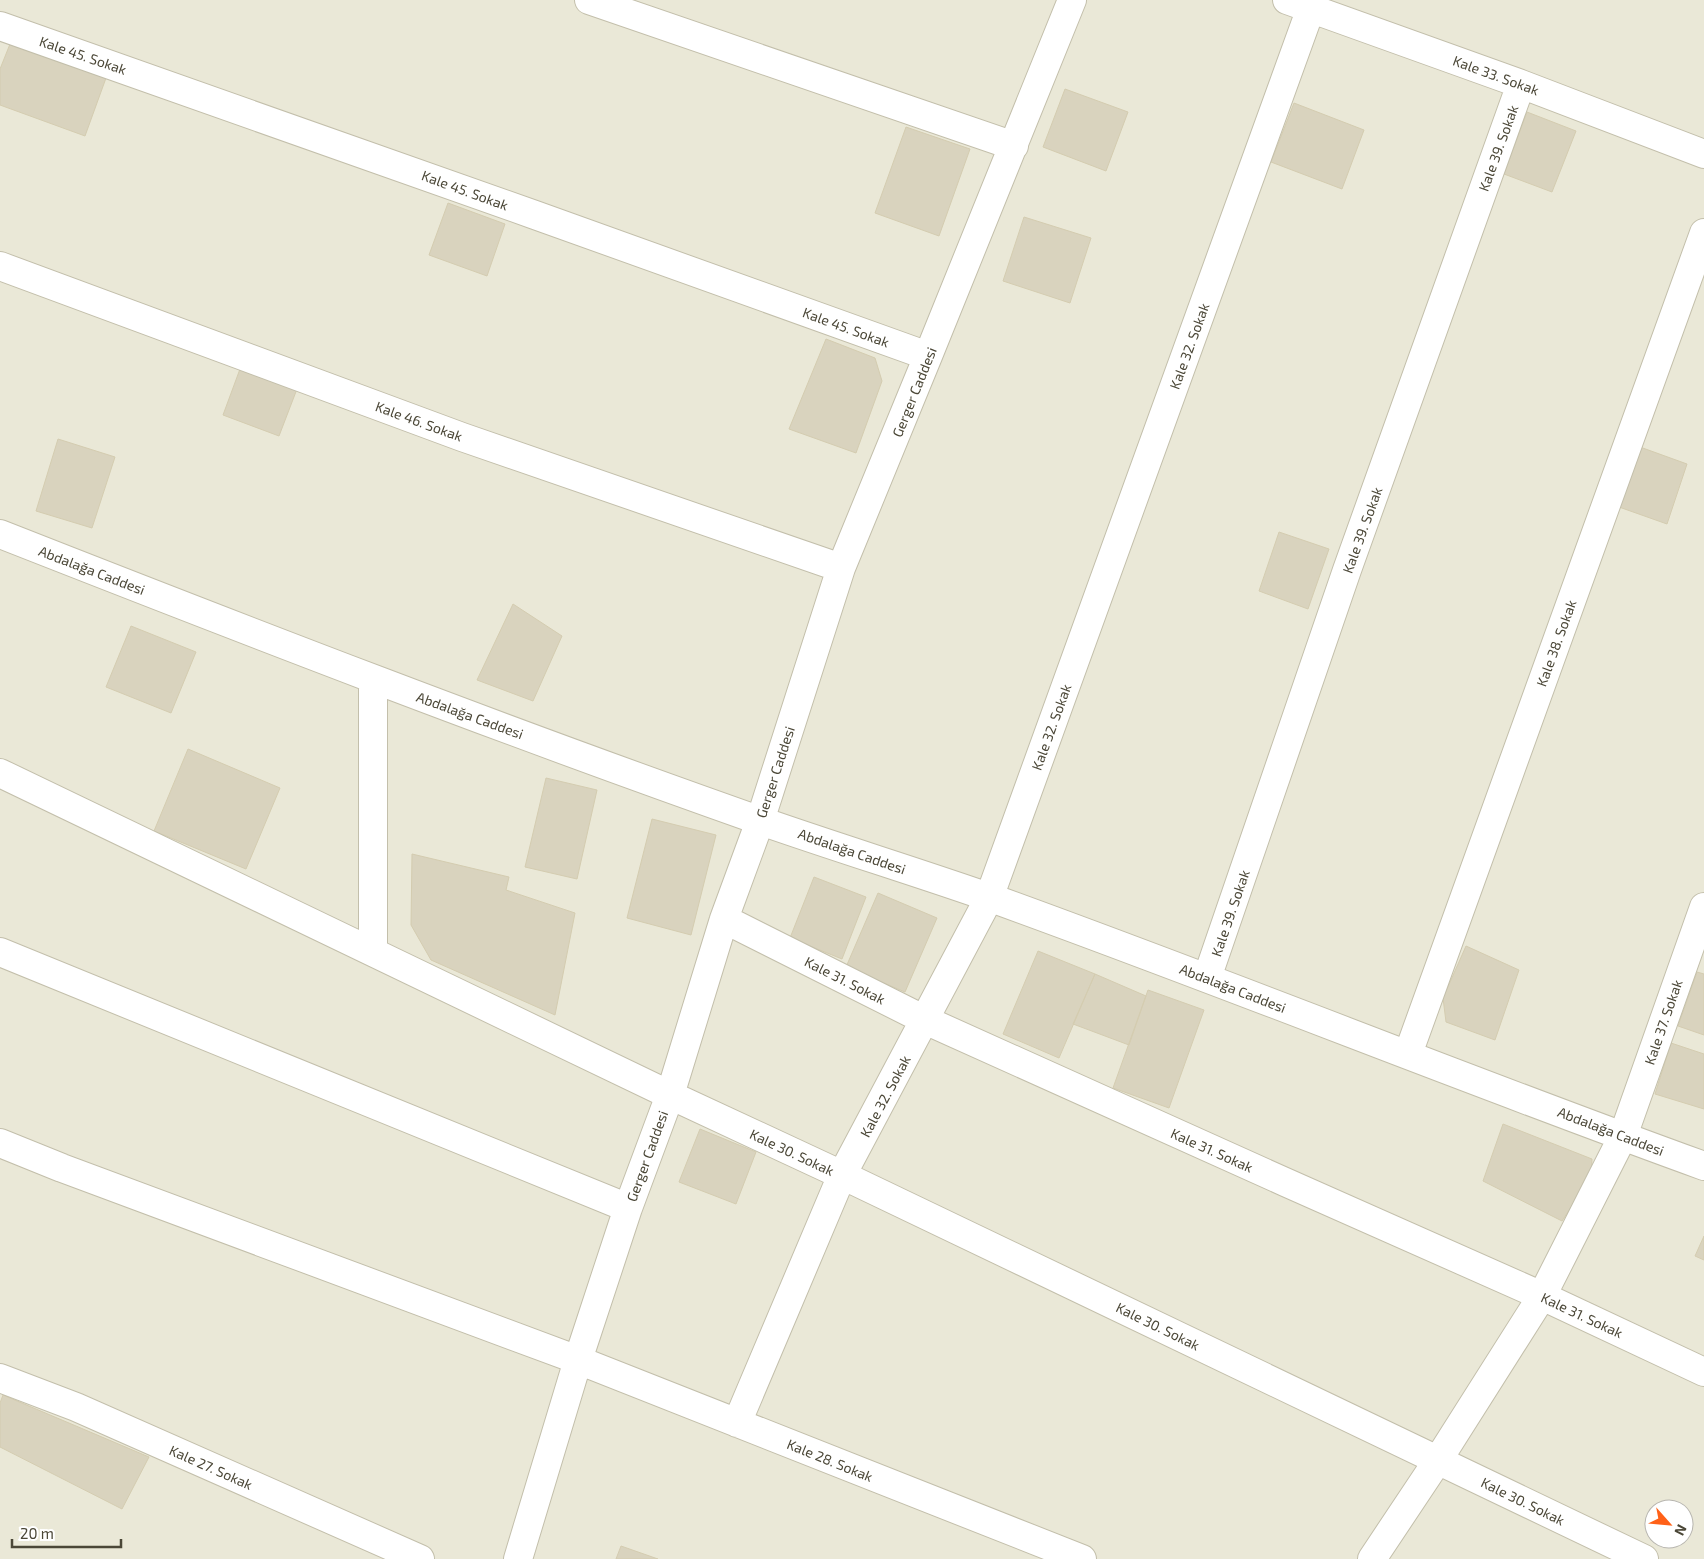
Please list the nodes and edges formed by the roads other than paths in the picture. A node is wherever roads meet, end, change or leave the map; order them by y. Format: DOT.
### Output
graph roads {
  1 [pos="588,0"];
  2 [pos="1072,0"];
  3 [pos="1299,4"];
  4 [pos="0,26"];
  5 [pos="1521,84"];
  6 [pos="1014,146"];
  7 [pos="1704,154"];
  8 [pos="1704,233"];
  9 [pos="0,266"];
  10 [pos="928,356"];
  11 [pos="0,534"];
  12 [pos="841,568"];
  13 [pos="373,680"];
  14 [pos="0,773"];
  15 [pos="760,821"];
  16 [pos="989,898"];
  17 [pos="1704,907"];
  18 [pos="724,919"];
  19 [pos="0,952"];
  20 [pos="373,952"];
  21 [pos="1207,978"];
  22 [pos="925,1020"];
  23 [pos="1408,1054"];
  24 [pos="670,1095"];
  25 [pos="1623,1136"];
  26 [pos="0,1143"];
  27 [pos="1704,1166"];
  28 [pos="842,1175"];
  29 [pos="628,1208"];
  30 [pos="1542,1296"];
  31 [pos="578,1360"];
  32 [pos="1704,1372"];
  33 [pos="0,1378"];
  34 [pos="737,1423"];
  35 [pos="1438,1460"];
  36 [pos="420,1559"];
  37 [pos="518,1559"];
  38 [pos="1082,1559"];
  39 [pos="1372,1559"];
  40 [pos="1644,1559"];
  1 -- 6 [label="street"];
  2 -- 6 [label="street, Gerger Caddesi"];
  3 -- 5 [label="street, Kale 33. Sokak"];
  3 -- 16 [label="street, Kale 32. Sokak"];
  4 -- 10 [label="street, Kale 45. Sokak"];
  5 -- 7 [label="street, Kale 33. Sokak"];
  5 -- 21 [label="street, Kale 39. Sokak"];
  6 -- 10 [label="street, Gerger Caddesi"];
  8 -- 23 [label="street, Kale 38. Sokak"];
  9 -- 12 [label="street, Kale 46. Sokak"];
  10 -- 12 [label="street, Gerger Caddesi"];
  11 -- 13 [label="street, Abdalağa Caddesi"];
  12 -- 15 [label="street, Gerger Caddesi"];
  13 -- 15 [label="street, Abdalağa Caddesi"];
  13 -- 20 [label="street"];
  14 -- 20 [label="street, Kale 30. Sokak"];
  15 -- 16 [label="street, Abdalağa Caddesi"];
  15 -- 18 [label="street, Gerger Caddesi"];
  16 -- 21 [label="street, Abdalağa Caddesi"];
  16 -- 22 [label="street, Kale 32. Sokak"];
  17 -- 25 [label="street, Kale 37. Sokak"];
  18 -- 22 [label="street, Kale 31. Sokak"];
  18 -- 24 [label="street, Gerger Caddesi"];
  19 -- 29 [label="street"];
  20 -- 24 [label="street, Kale 30. Sokak"];
  21 -- 23 [label="street, Abdalağa Caddesi"];
  22 -- 28 [label="street, Kale 32. Sokak"];
  22 -- 30 [label="street, Kale 31. Sokak"];
  23 -- 25 [label="street, Abdalağa Caddesi"];
  24 -- 28 [label="street, Kale 30. Sokak"];
  24 -- 29 [label="street, Gerger Caddesi"];
  25 -- 27 [label="street, Abdalağa Caddesi"];
  25 -- 30 [label="street, Kale 37. Sokak"];
  26 -- 31 [label="street, Kale 28. Sokak"];
  28 -- 34 [label="street, Kale 32. Sokak"];
  28 -- 35 [label="street, Kale 30. Sokak"];
  29 -- 31 [label="street, Gerger Caddesi"];
  30 -- 32 [label="street, Kale 31. Sokak"];
  30 -- 35 [label="street, Kale 37. Sokak"];
  31 -- 34 [label="street, Kale 28. Sokak"];
  31 -- 37 [label="street, Gerger Caddesi"];
  33 -- 36 [label="street, Kale 27. Sokak"];
  34 -- 38 [label="street, Kale 28. Sokak"];
  35 -- 39 [label="street, Kale 37. Sokak"];
  35 -- 40 [label="street, Kale 30. Sokak"];
}
